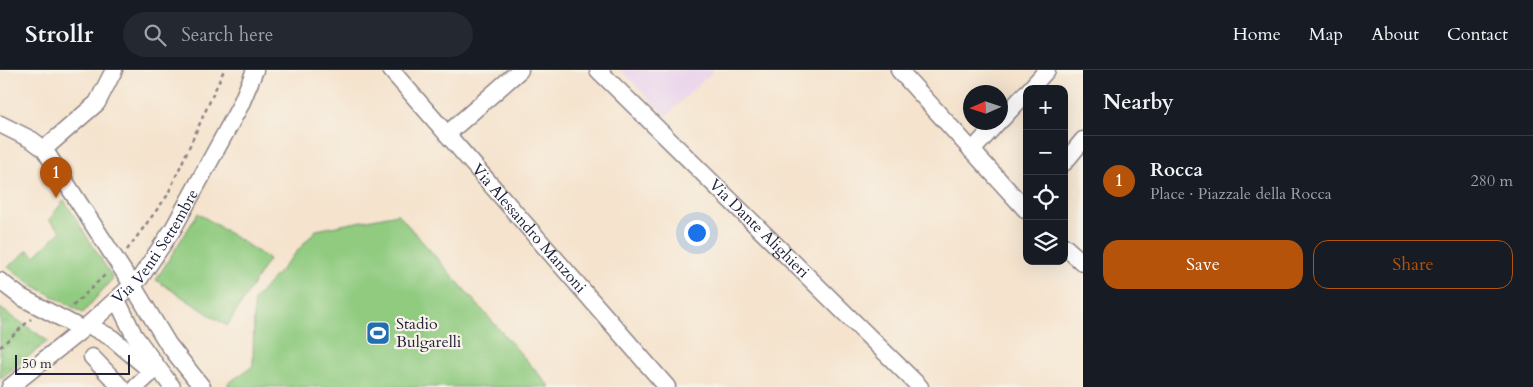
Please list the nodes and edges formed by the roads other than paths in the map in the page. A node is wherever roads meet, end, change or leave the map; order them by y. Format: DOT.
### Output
graph roads {
  1 [pos="114,70"];
  2 [pos="255,70"];
  3 [pos="391,70"];
  4 [pos="520,70"];
  5 [pos="598,70"];
  6 [pos="899,70"];
  7 [pos="1047,70"];
  8 [pos="1034,85"];
  9 [pos="1023,96"];
  10 [pos="1008,112"];
  11 [pos="0,124"];
  12 [pos="991,130"];
  13 [pos="447,134"];
  14 [pos="1083,140"];
  15 [pos="44,149"];
  16 [pos="972,151"];
  17 [pos="1068,159"];
  18 [pos="1023,207"];
  19 [pos="1068,250"];
  20 [pos="1083,263"];
  21 [pos="0,281"];
  22 [pos="133,286"];
  23 [pos="117,300"];
  24 [pos="85,327"];
  25 [pos="92,357"];
  26 [pos="152,372"];
  27 [pos="10,387"];
  28 [pos="121,387"];
  29 [pos="136,387"];
  30 [pos="170,387"];
  31 [pos="202,387"];
  32 [pos="667,387"];
  33 [pos="920,387"];
  1 -- 15 [label="street"];
  2 -- 22 [label="street, Via Venti Settembre"];
  3 -- 13 [label="street, Via Alessandro Manzoni"];
  4 -- 13 [label="street"];
  5 -- 33 [label="street, Via Dante Alighieri"];
  6 -- 16 [label="street"];
  7 -- 8 [label="street"];
  9 -- 10 [label="street"];
  11 -- 15 [label="street"];
  12 -- 16 [label="street"];
  13 -- 32 [label="street, Via Alessandro Manzoni"];
  14 -- 17 [label="street"];
  15 -- 22 [label="street"];
  16 -- 18 [label="street"];
  19 -- 20 [label="street"];
  21 -- 24 [label="street"];
  22 -- 23 [label="street, Via Venti Settembre"];
  22 -- 31 [label="street"];
  23 -- 24 [label="street, Via Venti Settembre"];
  23 -- 30 [label="street"];
  24 -- 26 [label="street"];
  24 -- 27 [label="street, Via Venti Settembre"];
  25 -- 28 [label="street"];
  26 -- 29 [label="street"];
  26 -- 30 [label="street"];
}
